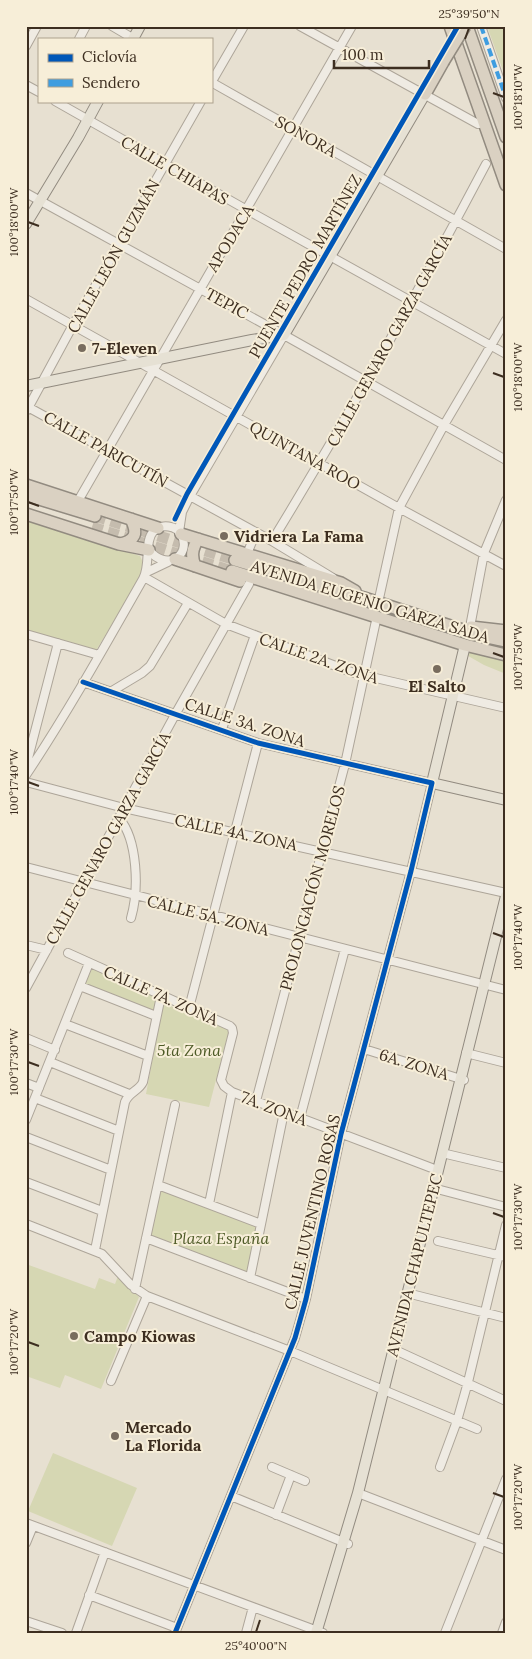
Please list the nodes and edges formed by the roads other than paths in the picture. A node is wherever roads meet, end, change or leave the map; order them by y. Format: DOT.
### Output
graph roads {
  1 [pos="37,26"];
  2 [pos="86,26"];
  3 [pos="112,26"];
  4 [pos="140,26"];
  5 [pos="244,26"];
  6 [pos="300,26"];
  7 [pos="352,26"];
  8 [pos="450,26"];
  9 [pos="466,26"];
  10 [pos="481,26"];
  11 [pos="80,38"];
  12 [pos="131,38"];
  13 [pos="134,38"];
  14 [pos="26,46"];
  15 [pos="340,48"];
  16 [pos="212,80"];
  17 [pos="212,83"];
  18 [pos="26,85"];
  19 [pos="38,91"];
  20 [pos="425,94"];
  21 [pos="506,98"];
  22 [pos="57,102"];
  23 [pos="97,102"];
  24 [pos="200,102"];
  25 [pos="87,119"];
  26 [pos="478,124"];
  27 [pos="293,129"];
  28 [pos="506,137"];
  29 [pos="164,164"];
  30 [pos="486,164"];
  31 [pos="377,176"];
  32 [pos="506,185"];
  33 [pos="26,193"];
  34 [pos="40,201"];
  35 [pos="247,210"];
  36 [pos="456,220"];
  37 [pos="26,224"];
  38 [pos="119,244"];
  39 [pos="506,248"];
  40 [pos="330,256"];
  41 [pos="200,288"];
  42 [pos="26,299"];
  43 [pos="410,302"];
  44 [pos="506,320"];
  45 [pos="74,324"];
  46 [pos="272,328"];
  47 [pos="284,335"];
  48 [pos="233,344"];
  49 [pos="490,346"];
  50 [pos="506,354"];
  51 [pos="159,359"];
  52 [pos="139,363"];
  53 [pos="152,370"];
  54 [pos="366,381"];
  55 [pos="42,383"];
  56 [pos="26,386"];
  57 [pos="27,408"];
  58 [pos="237,417"];
  59 [pos="444,425"];
  60 [pos="107,449"];
  61 [pos="506,460"];
  62 [pos="319,463"];
  63 [pos="26,485"];
  64 [pos="26,495"];
  65 [pos="190,496"];
  66 [pos="506,500"];
  67 [pos="78,501"];
  68 [pos="26,507"];
  69 [pos="399,508"];
  70 [pos="182,512"];
  71 [pos="26,514"];
  72 [pos="130,519"];
  73 [pos="163,527"];
  74 [pos="256,532"];
  75 [pos="180,533"];
  76 [pos="198,539"];
  77 [pos="272,541"];
  78 [pos="119,544"];
  79 [pos="149,550"];
  80 [pos="484,553"];
  81 [pos="247,554"];
  82 [pos="173,560"];
  83 [pos="195,566"];
  84 [pos="506,566"];
  85 [pos="145,575"];
  86 [pos="341,583"];
  87 [pos="250,584"];
  88 [pos="364,598"];
  89 [pos="188,603"];
  90 [pos="378,603"];
  91 [pos="360,611"];
  92 [pos="377,616"];
  93 [pos="226,624"];
  94 [pos="470,627"];
  95 [pos="457,628"];
  96 [pos="506,631"];
  97 [pos="26,634"];
  98 [pos="255,635"];
  99 [pos="506,641"];
  100 [pos="58,643"];
  101 [pos="465,645"];
  102 [pos="99,655"];
  103 [pos="506,655"];
  104 [pos="364,676"];
  105 [pos="83,682"];
  106 [pos="112,691"];
  107 [pos="453,696"];
  108 [pos="506,708"];
  109 [pos="176,713"];
  110 [pos="222,729"];
  111 [pos="258,743"];
  112 [pos="345,764"];
  113 [pos="26,766"];
  114 [pos="26,775"];
  115 [pos="26,782"];
  116 [pos="432,783"];
  117 [pos="506,800"];
  118 [pos="124,808"];
  119 [pos="119,818"];
  120 [pos="235,832"];
  121 [pos="323,852"];
  122 [pos="26,867"];
  123 [pos="410,871"];
  124 [pos="84,883"];
  125 [pos="506,895"];
  126 [pos="135,896"];
  127 [pos="212,915"];
  128 [pos="506,915"];
  129 [pos="131,918"];
  130 [pos="299,938"];
  131 [pos="26,944"];
  132 [pos="345,949"];
  133 [pos="47,950"];
  134 [pos="68,953"];
  135 [pos="388,960"];
  136 [pos="89,963"];
  137 [pos="80,986"];
  138 [pos="486,986"];
  139 [pos="26,988"];
  140 [pos="506,990"];
  141 [pos="161,996"];
  142 [pos="189,1008"];
  143 [pos="156,1016"];
  144 [pos="65,1024"];
  145 [pos="232,1028"];
  146 [pos="26,1038"];
  147 [pos="364,1049"];
  148 [pos="54,1050"];
  149 [pos="468,1053"];
  150 [pos="148,1056"];
  151 [pos="50,1062"];
  152 [pos="506,1063"];
  153 [pos="462,1079"];
  154 [pos="26,1083"];
  155 [pos="39,1088"];
  156 [pos="232,1092"];
  157 [pos="129,1094"];
  158 [pos="35,1098"];
  159 [pos="256,1101"];
  160 [pos="175,1104"];
  161 [pos="284,1112"];
  162 [pos="300,1118"];
  163 [pos="26,1120"];
  164 [pos="119,1131"];
  165 [pos="341,1134"];
  166 [pos="26,1137"];
  167 [pos="444,1153"];
  168 [pos="506,1168"];
  169 [pos="111,1170"];
  170 [pos="437,1170"];
  171 [pos="26,1182"];
  172 [pos="158,1185"];
  173 [pos="435,1189"];
  174 [pos="209,1204"];
  175 [pos="506,1207"];
  176 [pos="102,1211"];
  177 [pos="26,1224"];
  178 [pos="261,1224"];
  179 [pos="506,1225"];
  180 [pos="146,1238"];
  181 [pos="438,1241"];
  182 [pos="95,1250"];
  183 [pos="502,1256"];
  184 [pos="250,1278"];
  185 [pos="135,1289"];
  186 [pos="409,1293"];
  187 [pos="147,1296"];
  188 [pos="306,1299"];
  189 [pos="484,1313"];
  190 [pos="506,1318"];
  191 [pos="395,1350"];
  192 [pos="290,1351"];
  193 [pos="111,1381"];
  194 [pos="468,1382"];
  195 [pos="385,1390"];
  196 [pos="506,1401"];
  197 [pos="457,1421"];
  198 [pos="477,1429"];
  199 [pos="272,1467"];
  200 [pos="440,1467"];
  201 [pos="291,1475"];
  202 [pos="506,1479"];
  203 [pos="305,1481"];
  204 [pos="504,1490"];
  205 [pos="360,1493"];
  206 [pos="231,1496"];
  207 [pos="276,1514"];
  208 [pos="30,1524"];
  209 [pos="481,1540"];
  210 [pos="26,1543"];
  211 [pos="346,1543"];
  212 [pos="506,1550"];
  213 [pos="105,1552"];
  214 [pos="194,1586"];
  215 [pos="89,1595"];
  216 [pos="254,1607"];
  217 [pos="26,1621"];
  218 [pos="506,1622"];
  219 [pos="176,1630"];
  220 [pos="320,1632"];
  221 [pos="62,1633"];
  222 [pos="76,1633"];
  223 [pos="246,1633"];
  224 [pos="445,1633"];
  225 [pos="502,1633"];
  1 -- 14 [label="street"];
  2 -- 11 [label="street"];
  3 -- 12 [label="street"];
  4 -- 13 [label="main road"];
  5 -- 16 [label="street"];
  6 -- 15 [label="street"];
  7 -- 15 [label="street, APODACA"];
  8 -- 32 [label="highway"];
  9 -- 20 [label="highway, bridge"];
  9 -- 28 [label="highway"];
  10 -- 21 [label="street"];
  15 -- 20 [label="street"];
  15 -- 27 [label="street, APODACA"];
  17 -- 27 [label="street, SONORA"];
  18 -- 19 [label="street"];
  20 -- 26 [label="street"];
  20 -- 31 [label="main road"];
  22 -- 25 [label="street, CALLE CHIAPAS"];
  23 -- 25 [label="main road"];
  24 -- 29 [label="street, CALLE LEÓN GUZMÁN"];
  25 -- 29 [label="street, CALLE CHIAPAS"];
  25 -- 34 [label="main road"];
  27 -- 31 [label="street, SONORA"];
  27 -- 35 [label="street, APODACA"];
  29 -- 35 [label="street, CALLE CHIAPAS"];
  29 -- 38 [label="street, CALLE LEÓN GUZMÁN"];
  30 -- 36 [label="street, CALLE GENARO GARZA GARCÍA"];
  31 -- 36 [label="street, SONORA"];
  31 -- 40 [label="main road"];
  33 -- 34 [label="street, TEPIC"];
  34 -- 37 [label="main road"];
  34 -- 38 [label="street, TEPIC"];
  35 -- 40 [label="street, CALLE CHIAPAS"];
  35 -- 41 [label="street, APODACA"];
  36 -- 39 [label="street, SONORA"];
  36 -- 43 [label="street, CALLE GENARO GARZA GARCÍA"];
  38 -- 41 [label="street, TEPIC"];
  38 -- 45 [label="street, CALLE LEÓN GUZMÁN"];
  40 -- 43 [label="street, CALLE CHIAPAS"];
  40 -- 47 [label="main road"];
  41 -- 46 [label="street, TEPIC"];
  41 -- 51 [label="street, APODACA"];
  42 -- 45 [label="street, QUINTANA ROO"];
  43 -- 49 [label="street, CALLE CHIAPAS"];
  43 -- 54 [label="street, CALLE GENARO GARZA GARCÍA"];
  44 -- 49 [label="street"];
  45 -- 52 [label="street, QUINTANA ROO"];
  45 -- 55 [label="street, CALLE LEÓN GUZMÁN"];
  46 -- 47 [label="street, TEPIC"];
  46 -- 48 [label="main road"];
  47 -- 48 [label="main road"];
  47 -- 54 [label="street, TEPIC"];
  47 -- 58 [label="street"];
  48 -- 51 [label="main road"];
  49 -- 50 [label="street, CALLE CHIAPAS"];
  49 -- 59 [label="street"];
  51 -- 52 [label="main road"];
  51 -- 53 [label="street, APODACA"];
  52 -- 53 [label="street, QUINTANA ROO"];
  52 -- 55 [label="main road"];
  53 -- 58 [label="street, QUINTANA ROO"];
  53 -- 60 [label="street, APODACA"];
  54 -- 59 [label="street, TEPIC"];
  54 -- 62 [label="street, CALLE GENARO GARZA GARCÍA"];
  55 -- 56 [label="main road"];
  55 -- 57 [label="street, CALLE LEÓN GUZMÁN"];
  57 -- 60 [label="street, CALLE PARICUTÍN"];
  58 -- 62 [label="street, QUINTANA ROO"];
  58 -- 65 [label="street"];
  59 -- 61 [label="street, TEPIC"];
  59 -- 69 [label="street"];
  60 -- 65 [label="street, CALLE PARICUTÍN"];
  60 -- 67 [label="street, APODACA"];
  62 -- 69 [label="street, QUINTANA ROO"];
  62 -- 77 [label="street, CALLE GENARO GARZA GARCÍA"];
  63 -- 67 [label="highway"];
  64 -- 68 [label="highway"];
  65 -- 70 [label="street"];
  65 -- 74 [label="street, CALLE PARICUTÍN"];
  66 -- 80 [label="street"];
  67 -- 72 [label="highway"];
  69 -- 80 [label="street, QUINTANA ROO"];
  69 -- 90 [label="street"];
  70 -- 73 [label="street"];
  70 -- 75 [label="street"];
  71 -- 78 [label="highway"];
  72 -- 73 [label="highway"];
  72 -- 78 [label="highway"];
  73 -- 75 [label="street"];
  73 -- 79 [label="street"];
  74 -- 77 [label="street, CALLE PARICUTÍN"];
  74 -- 81 [label="street"];
  75 -- 76 [label="highway"];
  75 -- 82 [label="street"];
  76 -- 81 [label="highway"];
  76 -- 83 [label="highway"];
  77 -- 86 [label="street, CALLE PARICUTÍN"];
  78 -- 79 [label="highway"];
  79 -- 82 [label="street"];
  79 -- 85 [label="street"];
  80 -- 84 [label="street, QUINTANA ROO"];
  80 -- 94 [label="street"];
  81 -- 86 [label="highway"];
  82 -- 83 [label="highway"];
  82 -- 85 [label="street"];
  83 -- 87 [label="highway"];
  85 -- 89 [label="street, CALLE 2A. ZONA"];
  85 -- 102 [label="street"];
  86 -- 88 [label="highway"];
  87 -- 91 [label="highway"];
  87 -- 93 [label="street, CALLE GENARO GARZA GARCÍA"];
  88 -- 90 [label="highway, AVENIDA EUGENIO GARZA SADA"];
  88 -- 91 [label="highway, AVENIDA EUGENIO GARZA SADA"];
  89 -- 93 [label="street, CALLE 2A. ZONA"];
  89 -- 106 [label="street"];
  90 -- 95 [label="highway, AVENIDA EUGENIO GARZA SADA"];
  91 -- 92 [label="highway, AVENIDA EUGENIO GARZA SADA"];
  92 -- 101 [label="highway, AVENIDA EUGENIO GARZA SADA"];
  92 -- 104 [label="street, PROLONGACIÓN MORELOS"];
  93 -- 98 [label="street, CALLE 2A. ZONA"];
  93 -- 109 [label="street, CALLE GENARO GARZA GARCÍA"];
  94 -- 95 [label="highway"];
  94 -- 96 [label="highway"];
  95 -- 99 [label="highway, AVENIDA EUGENIO GARZA SADA"];
  97 -- 100 [label="street"];
  98 -- 104 [label="street, CALLE 2A. ZONA"];
  98 -- 110 [label="street"];
  100 -- 102 [label="street"];
  100 -- 113 [label="street"];
  101 -- 103 [label="highway, AVENIDA EUGENIO GARZA SADA"];
  101 -- 107 [label="main road, CALLE JUVENTINO ROSAS"];
  102 -- 105 [label="street"];
  104 -- 107 [label="street, CALLE 2A. ZONA"];
  104 -- 112 [label="street, PROLONGACIÓN MORELOS"];
  105 -- 106 [label="street, CALLE 3A. ZONA"];
  105 -- 114 [label="street"];
  106 -- 109 [label="street, CALLE 3A. ZONA"];
  107 -- 108 [label="street, CALLE 2A. ZONA"];
  107 -- 116 [label="main road, CALLE JUVENTINO ROSAS"];
  109 -- 110 [label="street, CALLE 3A. ZONA"];
  109 -- 118 [label="street, CALLE GENARO GARZA GARCÍA"];
  110 -- 111 [label="street, CALLE 3A. ZONA"];
  111 -- 112 [label="street, CALLE 3A. ZONA"];
  111 -- 120 [label="street"];
  112 -- 116 [label="street, CALLE 3A. ZONA"];
  112 -- 121 [label="street, PROLONGACIÓN MORELOS"];
  115 -- 118 [label="street, CALLE 4A. ZONA"];
  116 -- 117 [label="main road"];
  116 -- 123 [label="street, CALLE JUVENTINO ROSAS"];
  118 -- 119 [label="street, CALLE GENARO GARZA GARCÍA"];
  118 -- 120 [label="street, CALLE 4A. ZONA"];
  119 -- 124 [label="street, CALLE GENARO GARZA GARCÍA"];
  119 -- 126 [label="street"];
  120 -- 121 [label="street, CALLE 4A. ZONA"];
  120 -- 127 [label="street"];
  121 -- 123 [label="street, CALLE 4A. ZONA"];
  121 -- 130 [label="street, PROLONGACIÓN MORELOS"];
  122 -- 124 [label="street, CALLE 5A. ZONA"];
  123 -- 125 [label="street, CALLE 4A. ZONA"];
  123 -- 135 [label="street, CALLE JUVENTINO ROSAS"];
  124 -- 126 [label="street, CALLE 5A. ZONA"];
  124 -- 133 [label="street, CALLE GENARO GARZA GARCÍA"];
  125 -- 138 [label="main road, AVENIDA CHAPULTEPEC"];
  126 -- 127 [label="street, CALLE 5A. ZONA"];
  126 -- 129 [label="street"];
  127 -- 130 [label="street, CALLE 5A. ZONA"];
  127 -- 142 [label="street"];
  128 -- 138 [label="main road"];
  130 -- 132 [label="street, CALLE 5A. ZONA"];
  130 -- 159 [label="street, PROLONGACIÓN MORELOS"];
  131 -- 133 [label="street"];
  132 -- 135 [label="street, CALLE 5A. ZONA"];
  132 -- 162 [label="street"];
  133 -- 139 [label="street, CALLE GENARO GARZA GARCÍA"];
  134 -- 136 [label="street, CALLE 7A. ZONA"];
  135 -- 138 [label="street, CALLE 5A. ZONA"];
  135 -- 147 [label="street, CALLE JUVENTINO ROSAS"];
  136 -- 137 [label="street"];
  136 -- 141 [label="street, CALLE 7A. ZONA"];
  137 -- 143 [label="street"];
  137 -- 144 [label="street"];
  138 -- 140 [label="street, CALLE 5A. ZONA"];
  138 -- 149 [label="main road, AVENIDA CHAPULTEPEC"];
  141 -- 142 [label="street, CALLE 7A. ZONA"];
  141 -- 143 [label="street"];
  142 -- 145 [label="street, CALLE 7A. ZONA"];
  143 -- 150 [label="street"];
  144 -- 148 [label="street"];
  144 -- 150 [label="street"];
  145 -- 156 [label="street, 7A. ZONA"];
  146 -- 148 [label="street"];
  147 -- 153 [label="street, 6A. ZONA"];
  147 -- 165 [label="street, CALLE JUVENTINO ROSAS"];
  148 -- 151 [label="street"];
  149 -- 152 [label="street, 6A. ZONA"];
  149 -- 153 [label="main road, AVENIDA CHAPULTEPEC"];
  150 -- 157 [label="street"];
  151 -- 155 [label="street"];
  151 -- 157 [label="street"];
  153 -- 167 [label="main road, AVENIDA CHAPULTEPEC"];
  154 -- 155 [label="street"];
  155 -- 158 [label="street"];
  156 -- 159 [label="street, 7A. ZONA"];
  156 -- 174 [label="street"];
  157 -- 164 [label="street"];
  158 -- 163 [label="street"];
  158 -- 164 [label="street"];
  159 -- 161 [label="street, 7A. ZONA"];
  160 -- 172 [label="street"];
  161 -- 162 [label="street, 7A. ZONA"];
  161 -- 178 [label="street"];
  162 -- 165 [label="street, 7A. ZONA"];
  164 -- 169 [label="street"];
  165 -- 170 [label="street, 7A. ZONA"];
  165 -- 188 [label="street, CALLE JUVENTINO ROSAS"];
  166 -- 169 [label="street"];
  167 -- 168 [label="street"];
  167 -- 170 [label="main road, AVENIDA CHAPULTEPEC"];
  167 -- 173 [label="main road"];
  169 -- 176 [label="street"];
  170 -- 173 [label="main road, AVENIDA CHAPULTEPEC"];
  171 -- 176 [label="street"];
  172 -- 174 [label="street"];
  172 -- 180 [label="street"];
  173 -- 175 [label="street"];
  173 -- 186 [label="main road, AVENIDA CHAPULTEPEC"];
  174 -- 178 [label="street"];
  176 -- 182 [label="street"];
  177 -- 182 [label="street"];
  178 -- 184 [label="street"];
  179 -- 183 [label="street"];
  180 -- 184 [label="street"];
  180 -- 185 [label="street"];
  181 -- 183 [label="street"];
  182 -- 185 [label="street"];
  183 -- 189 [label="street"];
  184 -- 188 [label="street"];
  185 -- 187 [label="street"];
  186 -- 189 [label="street"];
  186 -- 191 [label="main road, AVENIDA CHAPULTEPEC"];
  187 -- 192 [label="street"];
  187 -- 193 [label="street"];
  188 -- 192 [label="street, CALLE JUVENTINO ROSAS"];
  189 -- 190 [label="street"];
  189 -- 194 [label="street"];
  191 -- 194 [label="street"];
  191 -- 195 [label="main road, AVENIDA CHAPULTEPEC"];
  192 -- 195 [label="street"];
  192 -- 206 [label="street, CALLE JUVENTINO ROSAS"];
  194 -- 196 [label="street"];
  194 -- 197 [label="street"];
  195 -- 197 [label="street"];
  195 -- 205 [label="main road, AVENIDA CHAPULTEPEC"];
  197 -- 198 [label="street"];
  197 -- 200 [label="street"];
  199 -- 201 [label="street"];
  201 -- 203 [label="street"];
  201 -- 207 [label="street"];
  202 -- 204 [label="street"];
  204 -- 209 [label="street"];
  205 -- 209 [label="street"];
  205 -- 211 [label="main road, AVENIDA CHAPULTEPEC"];
  206 -- 207 [label="street"];
  206 -- 214 [label="street, CALLE JUVENTINO ROSAS"];
  207 -- 211 [label="street"];
  208 -- 210 [label="street"];
  208 -- 213 [label="street"];
  209 -- 212 [label="street"];
  209 -- 224 [label="street"];
  211 -- 220 [label="main road, AVENIDA CHAPULTEPEC"];
  213 -- 214 [label="street"];
  213 -- 215 [label="street"];
  214 -- 216 [label="street"];
  214 -- 219 [label="street, CALLE JUVENTINO ROSAS"];
  215 -- 219 [label="street"];
  215 -- 222 [label="street"];
  216 -- 220 [label="street"];
  216 -- 223 [label="street"];
  217 -- 221 [label="street"];
  218 -- 225 [label="street"];
}
